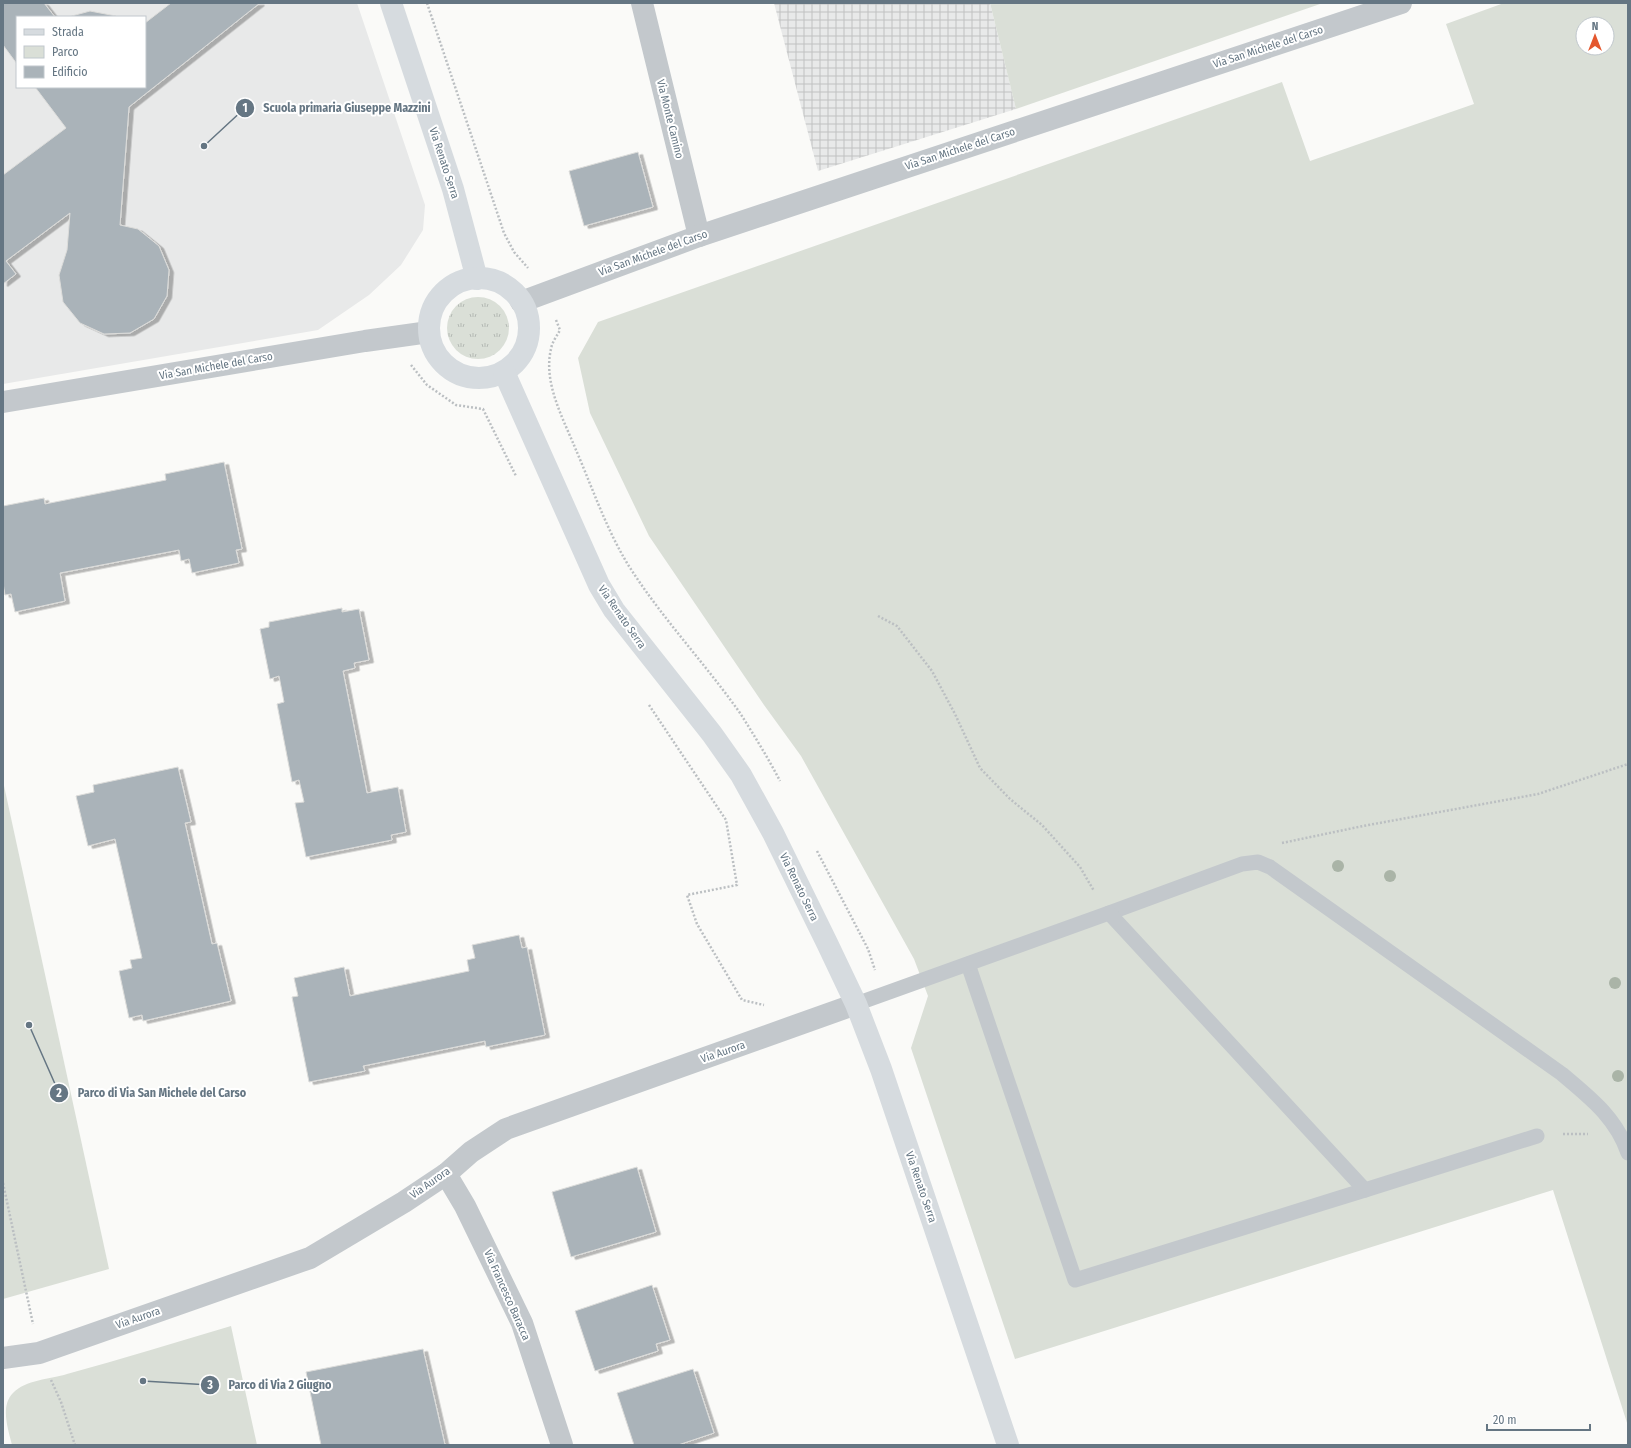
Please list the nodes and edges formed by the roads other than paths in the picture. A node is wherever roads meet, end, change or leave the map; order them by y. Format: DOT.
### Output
graph roads {
  1 [pos="391,3"];
  2 [pos="642,3"];
  3 [pos="1401,3"];
  4 [pos="699,236"];
  5 [pos="477,279"];
  6 [pos="521,302"];
  7 [pos="429,332"];
  8 [pos="504,372"];
  9 [pos="3,402"];
  10 [pos="1109,913"];
  11 [pos="968,964"];
  12 [pos="856,1004"];
  13 [pos="1537,1136"];
  14 [pos="1626,1146"];
  15 [pos="446,1174"];
  16 [pos="1365,1190"];
  17 [pos="3,1358"];
  18 [pos="562,1445"];
  19 [pos="1008,1445"];
  1 -- 5 [label="street, Via Renato Serra"];
  2 -- 4 [label="street, Via Monte Camino"];
  3 -- 4 [label="street, Via San Michele del Carso"];
  4 -- 6 [label="street, Via San Michele del Carso"];
  5 -- 6 [label="street"];
  5 -- 7 [label="street"];
  6 -- 8 [label="street"];
  7 -- 8 [label="street"];
  7 -- 9 [label="street, Via San Michele del Carso"];
  8 -- 12 [label="street, Via Renato Serra"];
  10 -- 11 [label="lane"];
  10 -- 14 [label="lane"];
  10 -- 16 [label="lane"];
  11 -- 12 [label="lane"];
  11 -- 16 [label="lane"];
  12 -- 15 [label="street, Via Aurora"];
  12 -- 19 [label="street, Via Renato Serra"];
  13 -- 16 [label="lane"];
  15 -- 17 [label="street, Via Aurora"];
  15 -- 18 [label="street, Via Francesco Baracca"];
}
